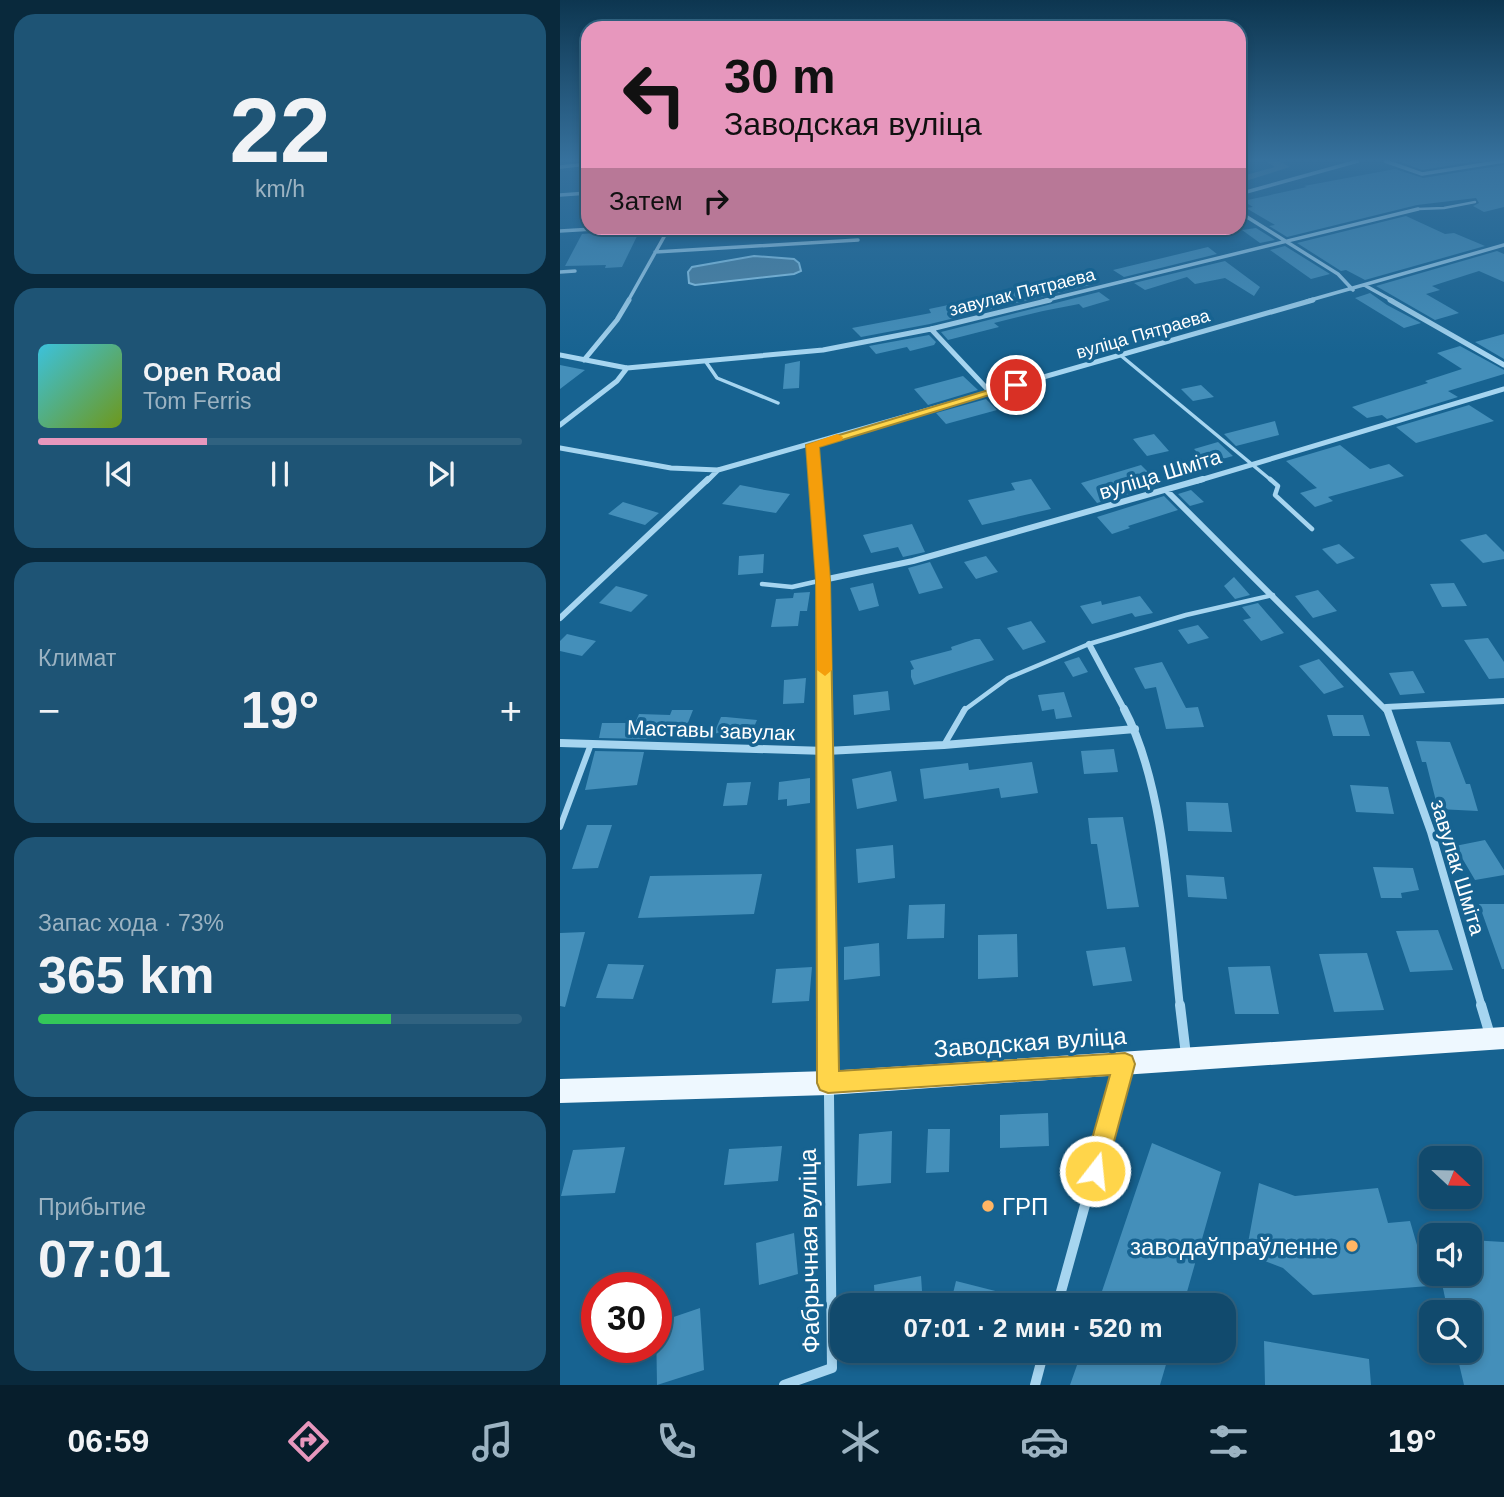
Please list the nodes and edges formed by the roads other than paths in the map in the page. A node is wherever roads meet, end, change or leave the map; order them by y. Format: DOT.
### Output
graph roads {
  1 [pos="1260,226"];
  2 [pos="1351,226"];
  3 [pos="581,230"];
  4 [pos="560,231"];
  5 [pos="665,235"];
  6 [pos="858,240"];
  7 [pos="1285,242"];
  8 [pos="1504,245"];
  9 [pos="655,252"];
  10 [pos="575,271"];
  11 [pos="560,272"];
  12 [pos="1366,286"];
  13 [pos="1353,290"];
  14 [pos="931,329"];
  15 [pos="1119,354"];
  16 [pos="560,355"];
  17 [pos="584,360"];
  18 [pos="706,362"];
  19 [pos="1504,365"];
  20 [pos="627,368"];
  21 [pos="1504,389"];
  22 [pos="991,393"];
  23 [pos="778,403"];
  24 [pos="560,425"];
  25 [pos="812,445"];
  26 [pos="560,448"];
  27 [pos="1250,463"];
  28 [pos="718,470"];
  29 [pos="1166,490"];
  30 [pos="1312,529"];
  31 [pos="823,580"];
  32 [pos="762,584"];
  33 [pos="1273,595"];
  34 [pos="560,618"];
  35 [pos="1089,644"];
  36 [pos="1504,701"];
  37 [pos="1386,707"];
  38 [pos="1135,730"];
  39 [pos="560,743"];
  40 [pos="591,744"];
  41 [pos="944,745"];
  42 [pos="826,751"];
  43 [pos="560,827"];
  44 [pos="1497,1039"];
  45 [pos="1187,1059"];
  46 [pos="1125,1064"];
  47 [pos="828,1083"];
  48 [pos="560,1091"];
  49 [pos="1061,1293"];
  50 [pos="1041,1363"];
  51 [pos="785,1385"];
  52 [pos="1035,1385"];
  1 -- 7 [label="street"];
  2 -- 7 [label="street, завулак Пятраева"];
  3 -- 4 [label="street"];
  5 -- 9 [label="street"];
  6 -- 9 [label="street"];
  7 -- 13 [label="street"];
  7 -- 14 [label="street, завулак Пятраева"];
  8 -- 12 [label="street, вуліца Пятраева"];
  9 -- 17 [label="street"];
  10 -- 11 [label="street"];
  12 -- 13 [label="street, вуліца Пятраева"];
  12 -- 19 [label="street"];
  13 -- 15 [label="street, вуліца Пятраева"];
  14 -- 18 [label="street, завулак Пятраева"];
  14 -- 22 [label="street"];
  15 -- 22 [label="street, вуліца Пятраева"];
  15 -- 27 [label="lane"];
  16 -- 17 [label="street, завулак Пятраева"];
  17 -- 20 [label="street, завулак Пятраева"];
  18 -- 20 [label="street, завулак Пятраева"];
  18 -- 23 [label="lane"];
  20 -- 24 [label="street"];
  21 -- 27 [label="street, вуліца Шміта"];
  22 -- 25 [label="street, вуліца Пятраева"];
  25 -- 28 [label="street, вуліца Пятраева"];
  25 -- 31 [label="street"];
  26 -- 28 [label="street, вуліца Пятраева"];
  27 -- 29 [label="street, вуліца Шміта"];
  27 -- 30 [label="lane"];
  28 -- 34 [label="street"];
  29 -- 31 [label="street, вуліца Шміта"];
  29 -- 33 [label="street, завулак Шміта"];
  31 -- 32 [label="lane"];
  31 -- 42 [label="street"];
  33 -- 35 [label="lane"];
  33 -- 37 [label="street, завулак Шміта"];
  35 -- 38 [label="street"];
  35 -- 41 [label="lane"];
  36 -- 37 [label="street"];
  37 -- 44 [label="street, завулак Шміта"];
  38 -- 41 [label="street, Маставы завулак"];
  38 -- 45 [label="street"];
  39 -- 40 [label="street, Маставы завулак"];
  40 -- 42 [label="street, Маставы завулак"];
  40 -- 43 [label="lane"];
  41 -- 42 [label="street, Маставы завулак"];
  42 -- 47 [label="street"];
  44 -- 45 [label="main road, Заводская вуліца"];
  45 -- 46 [label="main road, Заводская вуліца"];
  46 -- 47 [label="main road, Заводская вуліца"];
  46 -- 49 [label="street"];
  47 -- 48 [label="main road, Заводская вуліца"];
  47 -- 51 [label="street, Фабрычная вуліца"];
  50 -- 52 [label="street"];
}
